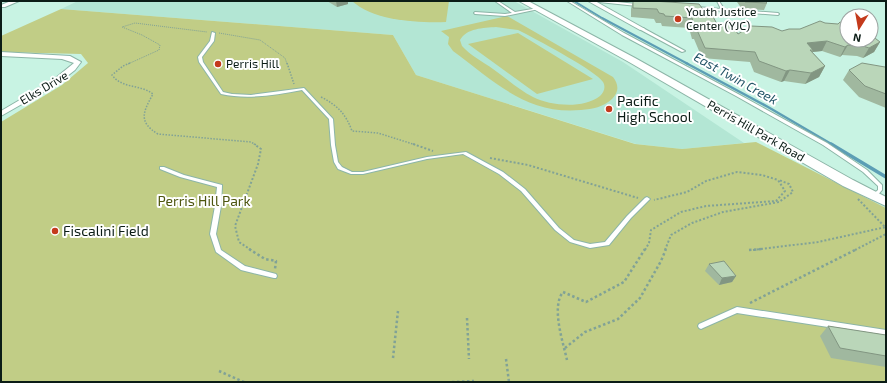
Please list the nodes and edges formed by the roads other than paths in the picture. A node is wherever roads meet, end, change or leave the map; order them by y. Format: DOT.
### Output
graph roads {
  1 [pos="16,1"];
  2 [pos="496,1"];
  3 [pos="523,1"];
  4 [pos="568,1"];
  5 [pos="591,1"];
  6 [pos="599,1"];
  7 [pos="718,1"];
  8 [pos="638,5"];
  9 [pos="3,6"];
  10 [pos="694,8"];
  11 [pos="538,9"];
  12 [pos="723,10"];
  13 [pos="475,13"];
  14 [pos="514,13"];
  15 [pos="778,14"];
  16 [pos="642,30"];
  17 [pos="213,33"];
  18 [pos="683,51"];
  19 [pos="1,54"];
  20 [pos="1,114"];
  21 [pos="162,168"];
  22 [pos="874,196"];
  23 [pos="648,199"];
  24 [pos="886,202"];
  25 [pos="274,276"];
  26 [pos="701,326"];
  27 [pos="886,333"];
  1 -- 9 [label="street"];
  2 -- 14 [label="lane"];
  3 -- 11 [label="street, Perris Hill Park Road"];
  4 -- 22 [label="lane"];
  5 -- 16 [label="street"];
  6 -- 8 [label="lane"];
  7 -- 12 [label="lane"];
  10 -- 12 [label="lane"];
  11 -- 14 [label="lane"];
  11 -- 22 [label="street, Perris Hill Park Road"];
  12 -- 15 [label="lane"];
  13 -- 14 [label="lane"];
  16 -- 18 [label="lane"];
  17 -- 23 [label="lane"];
  19 -- 20 [label="street, Elks Drive"];
  21 -- 25 [label="lane"];
  22 -- 24 [label="street, Perris Hill Park Road"];
  26 -- 27 [label="lane"];
}
